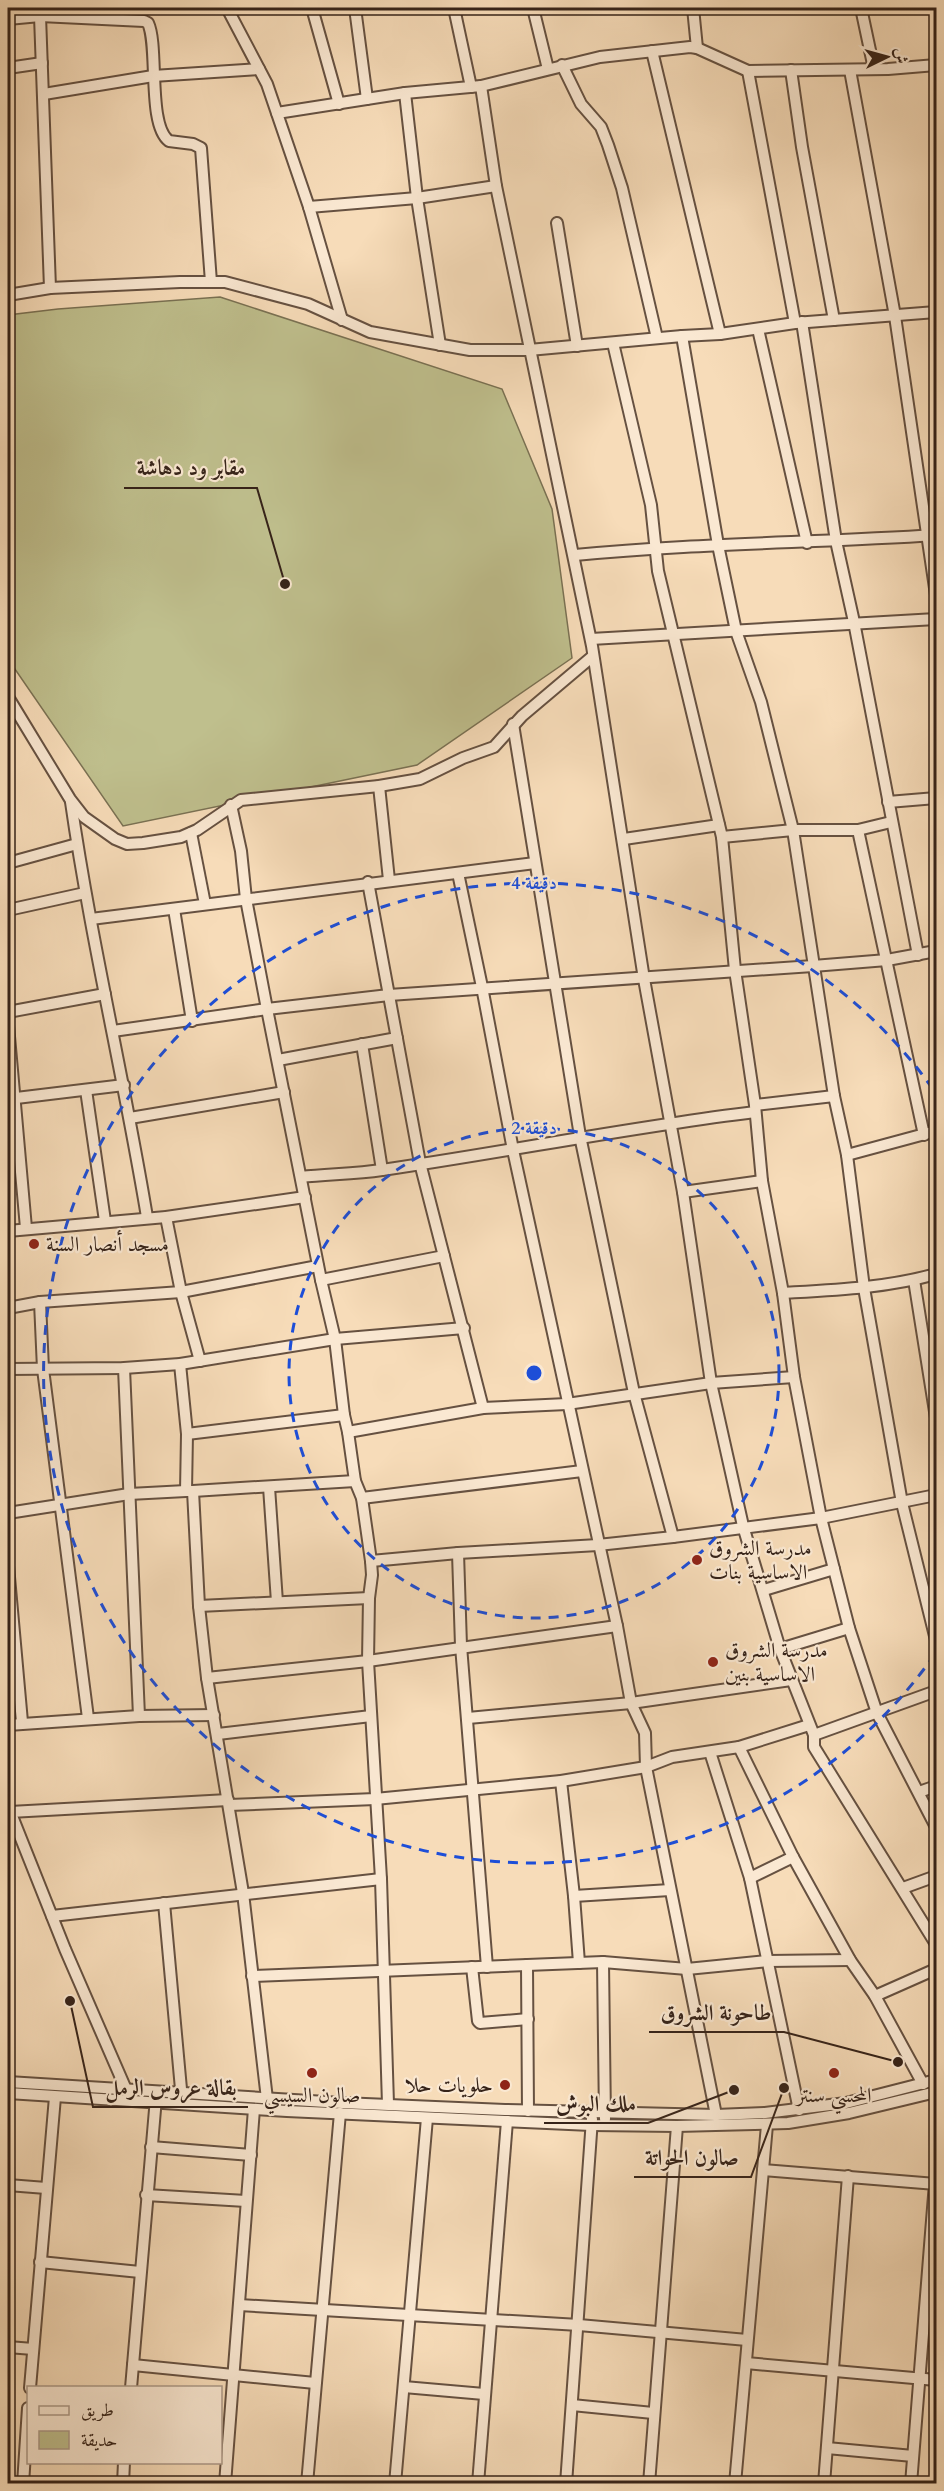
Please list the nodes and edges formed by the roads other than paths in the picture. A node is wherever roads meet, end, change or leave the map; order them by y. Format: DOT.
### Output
graph roads {
  1 [pos="227,8"];
  2 [pos="312,8"];
  3 [pos="356,8"];
  4 [pos="454,8"];
  5 [pos="533,8"];
  6 [pos="693,8"];
  7 [pos="861,8"];
  8 [pos="69,12"];
  9 [pos="40,16"];
  10 [pos="8,19"];
  11 [pos="698,48"];
  12 [pos="652,51"];
  13 [pos="42,63"];
  14 [pos="562,64"];
  15 [pos="936,65"];
  16 [pos="8,68"];
  17 [pos="259,69"];
  18 [pos="548,69"];
  19 [pos="874,69"];
  20 [pos="748,70"];
  21 [pos="791,70"];
  22 [pos="850,70"];
  23 [pos="153,76"];
  24 [pos="476,86"];
  25 [pos="405,93"];
  26 [pos="44,94"];
  27 [pos="367,99"];
  28 [pos="339,104"];
  29 [pos="277,113"];
  30 [pos="496,186"];
  31 [pos="417,198"];
  32 [pos="309,207"];
  33 [pos="557,223"];
  34 [pos="211,282"];
  35 [pos="50,288"];
  36 [pos="8,295"];
  37 [pos="936,312"];
  38 [pos="895,316"];
  39 [pos="342,320"];
  40 [pos="834,320"];
  41 [pos="799,322"];
  42 [pos="758,329"];
  43 [pos="720,334"];
  44 [pos="682,336"];
  45 [pos="657,338"];
  46 [pos="614,343"];
  47 [pos="440,345"];
  48 [pos="577,346"];
  49 [pos="528,350"];
  50 [pos="933,536"];
  51 [pos="836,541"];
  52 [pos="807,543"];
  53 [pos="718,545"];
  54 [pos="656,547"];
  55 [pos="575,555"];
  56 [pos="936,595"];
  57 [pos="936,619"];
  58 [pos="854,622"];
  59 [pos="736,631"];
  60 [pos="672,633"];
  61 [pos="591,639"];
  62 [pos="593,656"];
  63 [pos="8,697"];
  64 [pos="513,724"];
  65 [pos="379,786"];
  66 [pos="936,798"];
  67 [pos="70,799"];
  68 [pos="888,802"];
  69 [pos="231,806"];
  70 [pos="891,822"];
  71 [pos="719,825"];
  72 [pos="793,830"];
  73 [pos="858,830"];
  74 [pos="191,833"];
  75 [pos="722,837"];
  76 [pos="624,839"];
  77 [pos="77,844"];
  78 [pos="8,863"];
  79 [pos="536,863"];
  80 [pos="458,873"];
  81 [pos="389,880"];
  82 [pos="368,882"];
  83 [pos="86,893"];
  84 [pos="246,899"];
  85 [pos="205,904"];
  86 [pos="174,909"];
  87 [pos="8,910"];
  88 [pos="91,919"];
  89 [pos="936,951"];
  90 [pos="918,955"];
  91 [pos="887,960"];
  92 [pos="813,966"];
  93 [pos="735,970"];
  94 [pos="644,979"];
  95 [pos="554,985"];
  96 [pos="482,987"];
  97 [pos="105,994"];
  98 [pos="389,995"];
  99 [pos="267,1009"];
  100 [pos="8,1012"];
  101 [pos="192,1020"];
  102 [pos="8,1025"];
  103 [pos="113,1031"];
  104 [pos="398,1038"];
  105 [pos="362,1044"];
  106 [pos="278,1060"];
  107 [pos="124,1085"];
  108 [pos="86,1090"];
  109 [pos="284,1092"];
  110 [pos="834,1096"];
  111 [pos="11,1099"];
  112 [pos="755,1108"];
  113 [pos="130,1118"];
  114 [pos="670,1122"];
  115 [pos="936,1131"];
  116 [pos="924,1134"];
  117 [pos="580,1136"];
  118 [pos="513,1150"];
  119 [pos="847,1155"];
  120 [pos="420,1163"];
  121 [pos="382,1170"];
  122 [pos="301,1176"];
  123 [pos="762,1181"];
  124 [pos="682,1192"];
  125 [pos="305,1197"];
  126 [pos="166,1217"];
  127 [pos="147,1218"];
  128 [pos="105,1221"];
  129 [pos="26,1228"];
  130 [pos="8,1231"];
  131 [pos="444,1256"];
  132 [pos="318,1266"];
  133 [pos="936,1274"];
  134 [pos="321,1280"];
  135 [pos="914,1280"];
  136 [pos="864,1288"];
  137 [pos="181,1292"];
  138 [pos="783,1293"];
  139 [pos="40,1302"];
  140 [pos="8,1308"];
  141 [pos="464,1328"];
  142 [pos="335,1339"];
  143 [pos="200,1361"];
  144 [pos="180,1364"];
  145 [pos="124,1368"];
  146 [pos="8,1369"];
  147 [pos="43,1369"];
  148 [pos="933,1370"];
  149 [pos="794,1377"];
  150 [pos="711,1383"];
  151 [pos="634,1393"];
  152 [pos="567,1404"];
  153 [pos="483,1408"];
  154 [pos="344,1415"];
  155 [pos="936,1418"];
  156 [pos="348,1432"];
  157 [pos="187,1434"];
  158 [pos="582,1471"];
  159 [pos="355,1481"];
  160 [pos="269,1486"];
  161 [pos="190,1491"];
  162 [pos="129,1494"];
  163 [pos="936,1495"];
  164 [pos="362,1498"];
  165 [pos="902,1503"];
  166 [pos="61,1506"];
  167 [pos="8,1513"];
  168 [pos="821,1518"];
  169 [pos="743,1526"];
  170 [pos="673,1537"];
  171 [pos="598,1545"];
  172 [pos="458,1553"];
  173 [pos="371,1561"];
  174 [pos="8,1566"];
  175 [pos="834,1569"];
  176 [pos="764,1590"];
  177 [pos="369,1598"];
  178 [pos="276,1602"];
  179 [pos="199,1606"];
  180 [pos="617,1626"];
  181 [pos="849,1628"];
  182 [pos="936,1640"];
  183 [pos="461,1646"];
  184 [pos="780,1649"];
  185 [pos="368,1660"];
  186 [pos="207,1678"];
  187 [pos="791,1680"];
  188 [pos="936,1691"];
  189 [pos="631,1703"];
  190 [pos="877,1713"];
  191 [pos="214,1715"];
  192 [pos="139,1716"];
  193 [pos="371,1716"];
  194 [pos="468,1718"];
  195 [pos="88,1719"];
  196 [pos="22,1722"];
  197 [pos="8,1725"];
  198 [pos="811,1730"];
  199 [pos="218,1734"];
  200 [pos="739,1747"];
  201 [pos="711,1752"];
  202 [pos="646,1767"];
  203 [pos="561,1781"];
  204 [pos="936,1786"];
  205 [pos="474,1788"];
  206 [pos="919,1792"];
  207 [pos="375,1799"];
  208 [pos="228,1802"];
  209 [pos="9,1809"];
  210 [pos="936,1827"];
  211 [pos="793,1857"];
  212 [pos="936,1876"];
  213 [pos="750,1878"];
  214 [pos="381,1879"];
  215 [pos="903,1888"];
  216 [pos="670,1890"];
  217 [pos="243,1893"];
  218 [pos="574,1896"];
  219 [pos="164,1903"];
  220 [pos="52,1916"];
  221 [pos="936,1944"];
  222 [pos="850,1960"];
  223 [pos="603,1962"];
  224 [pos="768,1962"];
  225 [pos="579,1963"];
  226 [pos="527,1965"];
  227 [pos="472,1967"];
  228 [pos="487,1967"];
  229 [pos="687,1969"];
  230 [pos="936,1969"];
  231 [pos="383,1970"];
  232 [pos="252,1976"];
  233 [pos="875,1996"];
  234 [pos="528,2019"];
  235 [pos="936,2080"];
  236 [pos="8,2082"];
  237 [pos="921,2088"];
  238 [pos="126,2090"];
  239 [pos="936,2092"];
  240 [pos="8,2093"];
  241 [pos="55,2097"];
  242 [pos="156,2097"];
  243 [pos="182,2099"];
  244 [pos="267,2099"];
  245 [pos="131,2100"];
  246 [pos="388,2104"];
  247 [pos="407,2105"];
  248 [pos="254,2109"];
  249 [pos="799,2110"];
  250 [pos="528,2111"];
  251 [pos="340,2113"];
  252 [pos="592,2113"];
  253 [pos="605,2113"];
  254 [pos="716,2115"];
  255 [pos="406,2117"];
  256 [pos="427,2118"];
  257 [pos="507,2121"];
  258 [pos="591,2125"];
  259 [pos="605,2125"];
  260 [pos="767,2125"];
  261 [pos="677,2126"];
  262 [pos="151,2147"];
  263 [pos="251,2155"];
  264 [pos="763,2170"];
  265 [pos="848,2176"];
  266 [pos="936,2183"];
  267 [pos="8,2185"];
  268 [pos="46,2188"];
  269 [pos="146,2195"];
  270 [pos="246,2201"];
  271 [pos="40,2262"];
  272 [pos="140,2272"];
  273 [pos="239,2305"];
  274 [pos="322,2309"];
  275 [pos="408,2314"];
  276 [pos="491,2319"];
  277 [pos="579,2325"];
  278 [pos="660,2333"];
  279 [pos="747,2340"];
  280 [pos="8,2347"];
  281 [pos="33,2349"];
  282 [pos="746,2363"];
  283 [pos="133,2365"];
  284 [pos="834,2370"];
  285 [pos="234,2374"];
  286 [pos="919,2379"];
  287 [pos="936,2380"];
  288 [pos="315,2383"];
  289 [pos="30,2386"];
  290 [pos="131,2386"];
  291 [pos="404,2387"];
  292 [pos="484,2394"];
  293 [pos="572,2405"];
  294 [pos="653,2413"];
  295 [pos="27,2438"];
  296 [pos="827,2448"];
  297 [pos="913,2456"];
  298 [pos="124,2464"];
  299 [pos="23,2484"];
  300 [pos="123,2484"];
  301 [pos="225,2484"];
  302 [pos="307,2484"];
  303 [pos="395,2484"];
  304 [pos="478,2484"];
  305 [pos="566,2484"];
  306 [pos="649,2484"];
  307 [pos="735,2484"];
  308 [pos="824,2484"];
  309 [pos="911,2484"];
  1 -- 17 [label="street"];
  2 -- 28 [label="street"];
  3 -- 27 [label="street"];
  4 -- 24 [label="street"];
  5 -- 18 [label="street"];
  6 -- 11 [label="street"];
  7 -- 19 [label="street"];
  8 -- 9 [label="street"];
  8 -- 23 [label="street"];
  9 -- 10 [label="street"];
  9 -- 13 [label="street"];
  11 -- 12 [label="street"];
  11 -- 20 [label="street"];
  12 -- 14 [label="street"];
  12 -- 43 [label="street"];
  13 -- 16 [label="street"];
  13 -- 26 [label="street"];
  14 -- 18 [label="street"];
  14 -- 45 [label="street"];
  15 -- 19 [label="street"];
  17 -- 23 [label="street"];
  17 -- 29 [label="street"];
  18 -- 24 [label="street"];
  19 -- 22 [label="street"];
  20 -- 21 [label="street"];
  20 -- 41 [label="street"];
  21 -- 22 [label="street"];
  21 -- 40 [label="street"];
  22 -- 38 [label="street"];
  23 -- 26 [label="street"];
  23 -- 34 [label="street"];
  24 -- 25 [label="street"];
  24 -- 30 [label="street"];
  25 -- 27 [label="street"];
  25 -- 31 [label="street"];
  26 -- 35 [label="street"];
  27 -- 28 [label="street"];
  28 -- 29 [label="street"];
  29 -- 32 [label="street"];
  30 -- 31 [label="street"];
  30 -- 49 [label="street"];
  31 -- 32 [label="street"];
  31 -- 47 [label="street"];
  32 -- 39 [label="street"];
  33 -- 48 [label="street"];
  34 -- 35 [label="street"];
  34 -- 39 [label="street"];
  35 -- 36 [label="street"];
  37 -- 38 [label="street"];
  38 -- 40 [label="street"];
  38 -- 50 [label="street"];
  39 -- 47 [label="street"];
  40 -- 41 [label="street"];
  41 -- 42 [label="street"];
  41 -- 51 [label="street"];
  42 -- 43 [label="street"];
  42 -- 52 [label="street"];
  43 -- 44 [label="street"];
  44 -- 45 [label="street"];
  44 -- 53 [label="street"];
  45 -- 46 [label="street"];
  46 -- 48 [label="street"];
  46 -- 54 [label="street"];
  47 -- 49 [label="street"];
  48 -- 49 [label="street"];
  49 -- 55 [label="street"];
  50 -- 51 [label="street"];
  50 -- 56 [label="street"];
  51 -- 52 [label="street"];
  51 -- 58 [label="street"];
  52 -- 53 [label="street"];
  53 -- 54 [label="street"];
  53 -- 59 [label="street"];
  54 -- 55 [label="street"];
  54 -- 60 [label="street"];
  55 -- 61 [label="street"];
  57 -- 58 [label="street"];
  58 -- 59 [label="street"];
  58 -- 68 [label="street"];
  59 -- 60 [label="street"];
  59 -- 72 [label="street"];
  60 -- 61 [label="street"];
  60 -- 71 [label="street"];
  61 -- 62 [label="street"];
  62 -- 64 [label="street"];
  62 -- 76 [label="street"];
  63 -- 67 [label="street"];
  64 -- 65 [label="street"];
  64 -- 79 [label="street"];
  65 -- 69 [label="street"];
  65 -- 81 [label="street"];
  66 -- 68 [label="street"];
  67 -- 74 [label="street"];
  67 -- 77 [label="street"];
  68 -- 70 [label="street"];
  69 -- 74 [label="street"];
  69 -- 84 [label="street"];
  70 -- 73 [label="street"];
  70 -- 90 [label="street"];
  71 -- 75 [label="street"];
  71 -- 76 [label="street"];
  72 -- 73 [label="street"];
  72 -- 75 [label="street"];
  72 -- 92 [label="street"];
  73 -- 91 [label="street"];
  74 -- 85 [label="street"];
  75 -- 93 [label="street"];
  76 -- 94 [label="street"];
  77 -- 78 [label="street"];
  77 -- 83 [label="street"];
  79 -- 80 [label="street"];
  79 -- 95 [label="street"];
  80 -- 81 [label="street"];
  80 -- 96 [label="street"];
  81 -- 82 [label="street"];
  82 -- 84 [label="street"];
  82 -- 98 [label="street"];
  83 -- 87 [label="street"];
  83 -- 88 [label="street"];
  84 -- 85 [label="street"];
  84 -- 99 [label="street"];
  85 -- 86 [label="street"];
  86 -- 88 [label="street"];
  86 -- 101 [label="street"];
  88 -- 97 [label="street"];
  89 -- 90 [label="street"];
  90 -- 91 [label="street"];
  91 -- 92 [label="street"];
  91 -- 116 [label="street"];
  92 -- 93 [label="street"];
  92 -- 110 [label="street"];
  93 -- 94 [label="street"];
  93 -- 112 [label="street"];
  94 -- 95 [label="street"];
  94 -- 114 [label="street"];
  95 -- 96 [label="street"];
  95 -- 117 [label="street"];
  96 -- 98 [label="street"];
  96 -- 118 [label="street"];
  97 -- 100 [label="street"];
  97 -- 103 [label="street"];
  98 -- 99 [label="street"];
  98 -- 104 [label="street"];
  99 -- 101 [label="street"];
  99 -- 106 [label="street"];
  101 -- 103 [label="street"];
  102 -- 111 [label="street"];
  103 -- 107 [label="street"];
  104 -- 105 [label="street"];
  104 -- 120 [label="street"];
  105 -- 106 [label="street"];
  105 -- 121 [label="street"];
  106 -- 109 [label="street"];
  107 -- 108 [label="street"];
  107 -- 113 [label="street"];
  108 -- 111 [label="street"];
  108 -- 128 [label="street"];
  109 -- 113 [label="street"];
  109 -- 122 [label="street"];
  110 -- 112 [label="street"];
  110 -- 119 [label="street"];
  111 -- 129 [label="street"];
  112 -- 114 [label="street"];
  112 -- 123 [label="street"];
  113 -- 127 [label="street"];
  114 -- 117 [label="street"];
  114 -- 124 [label="street"];
  115 -- 116 [label="street"];
  116 -- 119 [label="street"];
  117 -- 118 [label="street"];
  117 -- 151 [label="street"];
  118 -- 120 [label="street"];
  118 -- 152 [label="street"];
  119 -- 136 [label="street"];
  120 -- 121 [label="street"];
  120 -- 131 [label="street"];
  121 -- 122 [label="street"];
  122 -- 125 [label="street"];
  123 -- 124 [label="street"];
  123 -- 138 [label="street"];
  124 -- 150 [label="street"];
  125 -- 126 [label="street"];
  125 -- 132 [label="street"];
  126 -- 127 [label="street"];
  126 -- 137 [label="street"];
  127 -- 128 [label="street"];
  128 -- 129 [label="street"];
  129 -- 130 [label="street"];
  131 -- 134 [label="street"];
  131 -- 141 [label="street"];
  132 -- 134 [label="street"];
  132 -- 137 [label="street"];
  133 -- 135 [label="street"];
  134 -- 142 [label="street"];
  135 -- 136 [label="street"];
  135 -- 148 [label="street"];
  136 -- 138 [label="street"];
  136 -- 165 [label="street"];
  137 -- 139 [label="street"];
  137 -- 143 [label="street"];
  138 -- 149 [label="street"];
  139 -- 140 [label="street"];
  139 -- 147 [label="street"];
  141 -- 142 [label="street"];
  141 -- 153 [label="street"];
  142 -- 143 [label="street"];
  142 -- 154 [label="street"];
  143 -- 144 [label="street"];
  144 -- 145 [label="street"];
  144 -- 157 [label="street"];
  145 -- 147 [label="street"];
  145 -- 162 [label="street"];
  146 -- 147 [label="street"];
  147 -- 166 [label="street"];
  148 -- 155 [label="street"];
  149 -- 150 [label="street"];
  149 -- 168 [label="street"];
  150 -- 151 [label="street"];
  150 -- 169 [label="street"];
  151 -- 152 [label="street"];
  151 -- 170 [label="street"];
  152 -- 153 [label="street"];
  152 -- 158 [label="street"];
  153 -- 156 [label="street"];
  154 -- 156 [label="street"];
  154 -- 157 [label="street"];
  156 -- 159 [label="street"];
  157 -- 161 [label="street"];
  158 -- 164 [label="street"];
  158 -- 171 [label="street"];
  159 -- 160 [label="street"];
  159 -- 164 [label="street"];
  160 -- 161 [label="street"];
  160 -- 178 [label="street"];
  161 -- 162 [label="street"];
  161 -- 179 [label="street"];
  162 -- 166 [label="street"];
  162 -- 192 [label="street"];
  163 -- 165 [label="street"];
  164 -- 173 [label="street"];
  165 -- 168 [label="street"];
  165 -- 182 [label="street"];
  166 -- 167 [label="street"];
  166 -- 195 [label="street"];
  168 -- 169 [label="street"];
  168 -- 175 [label="street"];
  169 -- 170 [label="street"];
  169 -- 176 [label="street"];
  170 -- 171 [label="street"];
  171 -- 172 [label="street"];
  171 -- 180 [label="street"];
  172 -- 173 [label="street"];
  172 -- 183 [label="street"];
  173 -- 177 [label="street"];
  174 -- 196 [label="street"];
  175 -- 176 [label="street"];
  175 -- 181 [label="street"];
  176 -- 184 [label="street"];
  177 -- 178 [label="street"];
  177 -- 185 [label="street"];
  178 -- 179 [label="street"];
  179 -- 186 [label="street"];
  180 -- 183 [label="street"];
  180 -- 189 [label="street"];
  181 -- 184 [label="street"];
  181 -- 190 [label="street"];
  183 -- 185 [label="street"];
  183 -- 194 [label="street"];
  184 -- 187 [label="street"];
  185 -- 186 [label="street"];
  185 -- 193 [label="street"];
  186 -- 191 [label="street"];
  187 -- 189 [label="street"];
  187 -- 198 [label="street"];
  188 -- 190 [label="street"];
  189 -- 194 [label="street"];
  189 -- 202 [label="street"];
  190 -- 198 [label="street"];
  190 -- 206 [label="street"];
  191 -- 192 [label="street"];
  191 -- 199 [label="street"];
  192 -- 195 [label="street"];
  193 -- 199 [label="street"];
  193 -- 207 [label="street"];
  194 -- 205 [label="street"];
  195 -- 196 [label="street"];
  196 -- 197 [label="street"];
  198 -- 200 [label="street"];
  198 -- 215 [label="street"];
  199 -- 208 [label="street"];
  200 -- 201 [label="street"];
  200 -- 211 [label="street"];
  201 -- 202 [label="street"];
  201 -- 213 [label="street"];
  202 -- 203 [label="street"];
  202 -- 216 [label="street"];
  203 -- 205 [label="street"];
  203 -- 218 [label="street"];
  204 -- 206 [label="street"];
  205 -- 207 [label="street"];
  205 -- 228 [label="street"];
  206 -- 210 [label="street"];
  207 -- 208 [label="street"];
  207 -- 214 [label="street"];
  208 -- 209 [label="street"];
  208 -- 217 [label="street"];
  209 -- 220 [label="street"];
  211 -- 213 [label="street"];
  211 -- 222 [label="street"];
  212 -- 215 [label="street"];
  213 -- 224 [label="street"];
  214 -- 217 [label="street"];
  214 -- 231 [label="street"];
  215 -- 221 [label="street"];
  216 -- 218 [label="street"];
  216 -- 229 [label="street"];
  217 -- 219 [label="street"];
  217 -- 232 [label="street"];
  218 -- 225 [label="street"];
  219 -- 220 [label="street"];
  219 -- 243 [label="street"];
  220 -- 238 [label="street"];
  222 -- 224 [label="street"];
  222 -- 233 [label="street"];
  223 -- 225 [label="street"];
  223 -- 229 [label="street"];
  223 -- 253 [label="street"];
  224 -- 229 [label="street"];
  224 -- 249 [label="street"];
  225 -- 226 [label="street"];
  226 -- 228 [label="street"];
  226 -- 234 [label="street"];
  227 -- 228 [label="street"];
  227 -- 231 [label="street"];
  227 -- 234 [label="street"];
  229 -- 254 [label="street"];
  230 -- 233 [label="street"];
  231 -- 232 [label="street"];
  231 -- 246 [label="street"];
  232 -- 244 [label="street"];
  233 -- 237 [label="street"];
  234 -- 250 [label="street"];
  235 -- 237 [label="street"];
  236 -- 238 [label="street"];
  237 -- 239 [label="street"];
  237 -- 249 [label="street"];
  237 -- 260 [label="street"];
  238 -- 242 [label="street"];
  238 -- 245 [label="street"];
  240 -- 241 [label="street"];
  241 -- 245 [label="street"];
  241 -- 268 [label="street"];
  242 -- 243 [label="street"];
  242 -- 245 [label="street"];
  242 -- 262 [label="street"];
  243 -- 244 [label="street"];
  243 -- 248 [label="street"];
  244 -- 246 [label="street"];
  246 -- 247 [label="street"];
  247 -- 250 [label="street"];
  247 -- 255 [label="street"];
  248 -- 251 [label="street"];
  248 -- 263 [label="street"];
  249 -- 254 [label="street"];
  250 -- 252 [label="street"];
  251 -- 255 [label="street"];
  251 -- 274 [label="street"];
  252 -- 253 [label="street"];
  252 -- 258 [label="street"];
  253 -- 254 [label="street"];
  253 -- 259 [label="street"];
  255 -- 256 [label="street"];
  256 -- 257 [label="street"];
  256 -- 275 [label="street"];
  257 -- 258 [label="street"];
  257 -- 276 [label="street"];
  258 -- 259 [label="street"];
  258 -- 277 [label="street"];
  259 -- 261 [label="street"];
  260 -- 261 [label="street"];
  260 -- 264 [label="street"];
  261 -- 278 [label="street"];
  262 -- 263 [label="street"];
  262 -- 269 [label="street"];
  263 -- 270 [label="street"];
  264 -- 265 [label="street"];
  264 -- 279 [label="street"];
  265 -- 266 [label="street"];
  265 -- 284 [label="street"];
  266 -- 286 [label="street"];
  267 -- 268 [label="street"];
  268 -- 271 [label="street"];
  269 -- 270 [label="street"];
  269 -- 272 [label="street"];
  270 -- 273 [label="street"];
  271 -- 272 [label="street"];
  271 -- 281 [label="street"];
  272 -- 283 [label="street"];
  273 -- 274 [label="street"];
  273 -- 285 [label="street"];
  274 -- 275 [label="street"];
  274 -- 288 [label="street"];
  275 -- 276 [label="street"];
  275 -- 291 [label="street"];
  276 -- 277 [label="street"];
  276 -- 292 [label="street"];
  277 -- 278 [label="street"];
  277 -- 293 [label="street"];
  278 -- 279 [label="street"];
  278 -- 294 [label="street"];
  279 -- 282 [label="street"];
  280 -- 281 [label="street"];
  281 -- 289 [label="street"];
  282 -- 284 [label="street"];
  282 -- 307 [label="street"];
  283 -- 285 [label="street"];
  283 -- 290 [label="street"];
  284 -- 286 [label="street"];
  284 -- 296 [label="street"];
  285 -- 288 [label="street"];
  285 -- 301 [label="street"];
  286 -- 287 [label="street"];
  286 -- 297 [label="street"];
  288 -- 302 [label="street"];
  291 -- 292 [label="street"];
  291 -- 303 [label="street"];
  292 -- 304 [label="street"];
  293 -- 294 [label="street"];
  293 -- 305 [label="street"];
  294 -- 306 [label="street"];
  295 -- 299 [label="street"];
  296 -- 297 [label="street"];
  296 -- 308 [label="street"];
  297 -- 309 [label="street"];
  298 -- 300 [label="street"];
}
